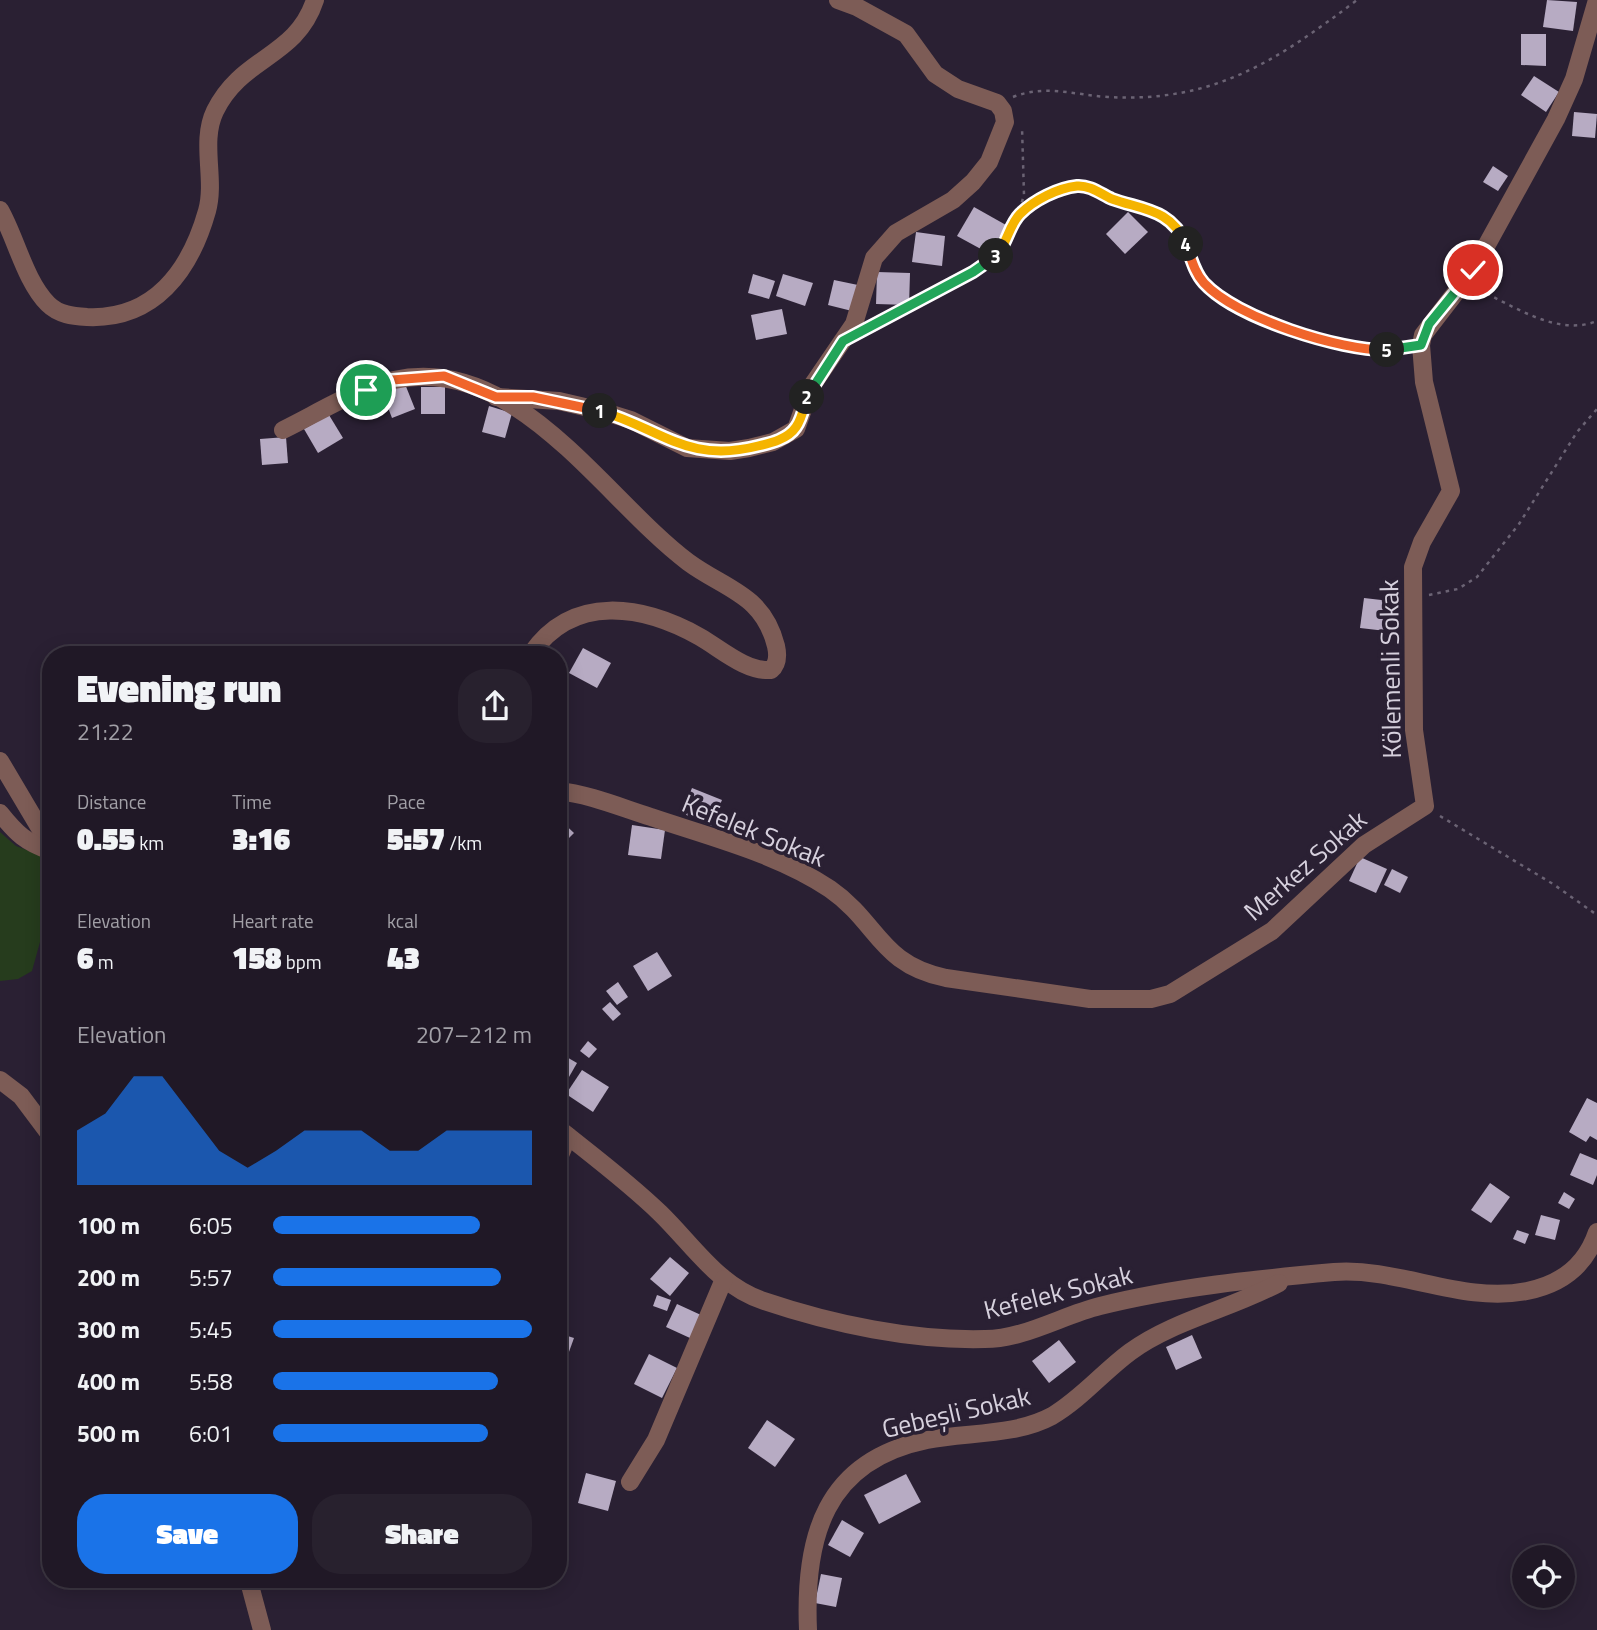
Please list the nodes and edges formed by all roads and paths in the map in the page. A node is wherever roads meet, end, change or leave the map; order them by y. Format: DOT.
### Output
graph roads {
  1 [pos="314,0"];
  2 [pos="838,0"];
  3 [pos="1357,0"];
  4 [pos="1597,0"];
  5 [pos="1000,107"];
  6 [pos="0,210"];
  7 [pos="1018,215"];
  8 [pos="1464,283"];
  9 [pos="1597,321"];
  10 [pos="843,341"];
  11 [pos="1421,345"];
  12 [pos="496,397"];
  13 [pos="1597,409"];
  14 [pos="283,430"];
  15 [pos="1412,599"];
  16 [pos="538,646"];
  17 [pos="0,761"];
  18 [pos="567,794"];
  19 [pos="1425,806"];
  20 [pos="0,813"];
  21 [pos="42,833"];
  22 [pos="42,847"];
  23 [pos="1597,915"];
  24 [pos="1151,999"];
  25 [pos="0,1080"];
  26 [pos="42,1124"];
  27 [pos="567,1135"];
  28 [pos="1597,1232"];
  29 [pos="724,1279"];
  30 [pos="1288,1279"];
  31 [pos="629,1482"];
  32 [pos="251,1588"];
  33 [pos="262,1630"];
  34 [pos="808,1630"];
  1 -- 6 [label="street"];
  2 -- 5 [label="street"];
  3 -- 5 [label="path"];
  4 -- 8 [label="street"];
  5 -- 7 [label="path"];
  5 -- 10 [label="street"];
  7 -- 10 [label="path"];
  7 -- 11 [label="path"];
  8 -- 9 [label="path"];
  8 -- 11 [label="street"];
  10 -- 12 [label="street"];
  11 -- 15 [label="street, Kölemenli Sokak"];
  12 -- 14 [label="street"];
  12 -- 16 [label="street"];
  13 -- 15 [label="path"];
  15 -- 19 [label="street, Kölemenli Sokak"];
  17 -- 21 [label="street"];
  18 -- 24 [label="street, Kefelek Sokak"];
  19 -- 23 [label="path"];
  19 -- 24 [label="street, Merkez Sokak"];
  20 -- 22 [label="street"];
  25 -- 26 [label="street"];
  27 -- 29 [label="street, Kefelek Sokak"];
  28 -- 30 [label="street"];
  29 -- 30 [label="street, Kefelek Sokak"];
  29 -- 31 [label="street"];
  30 -- 34 [label="street, Gebeşli Sokak"];
  32 -- 33 [label="street"];
}
